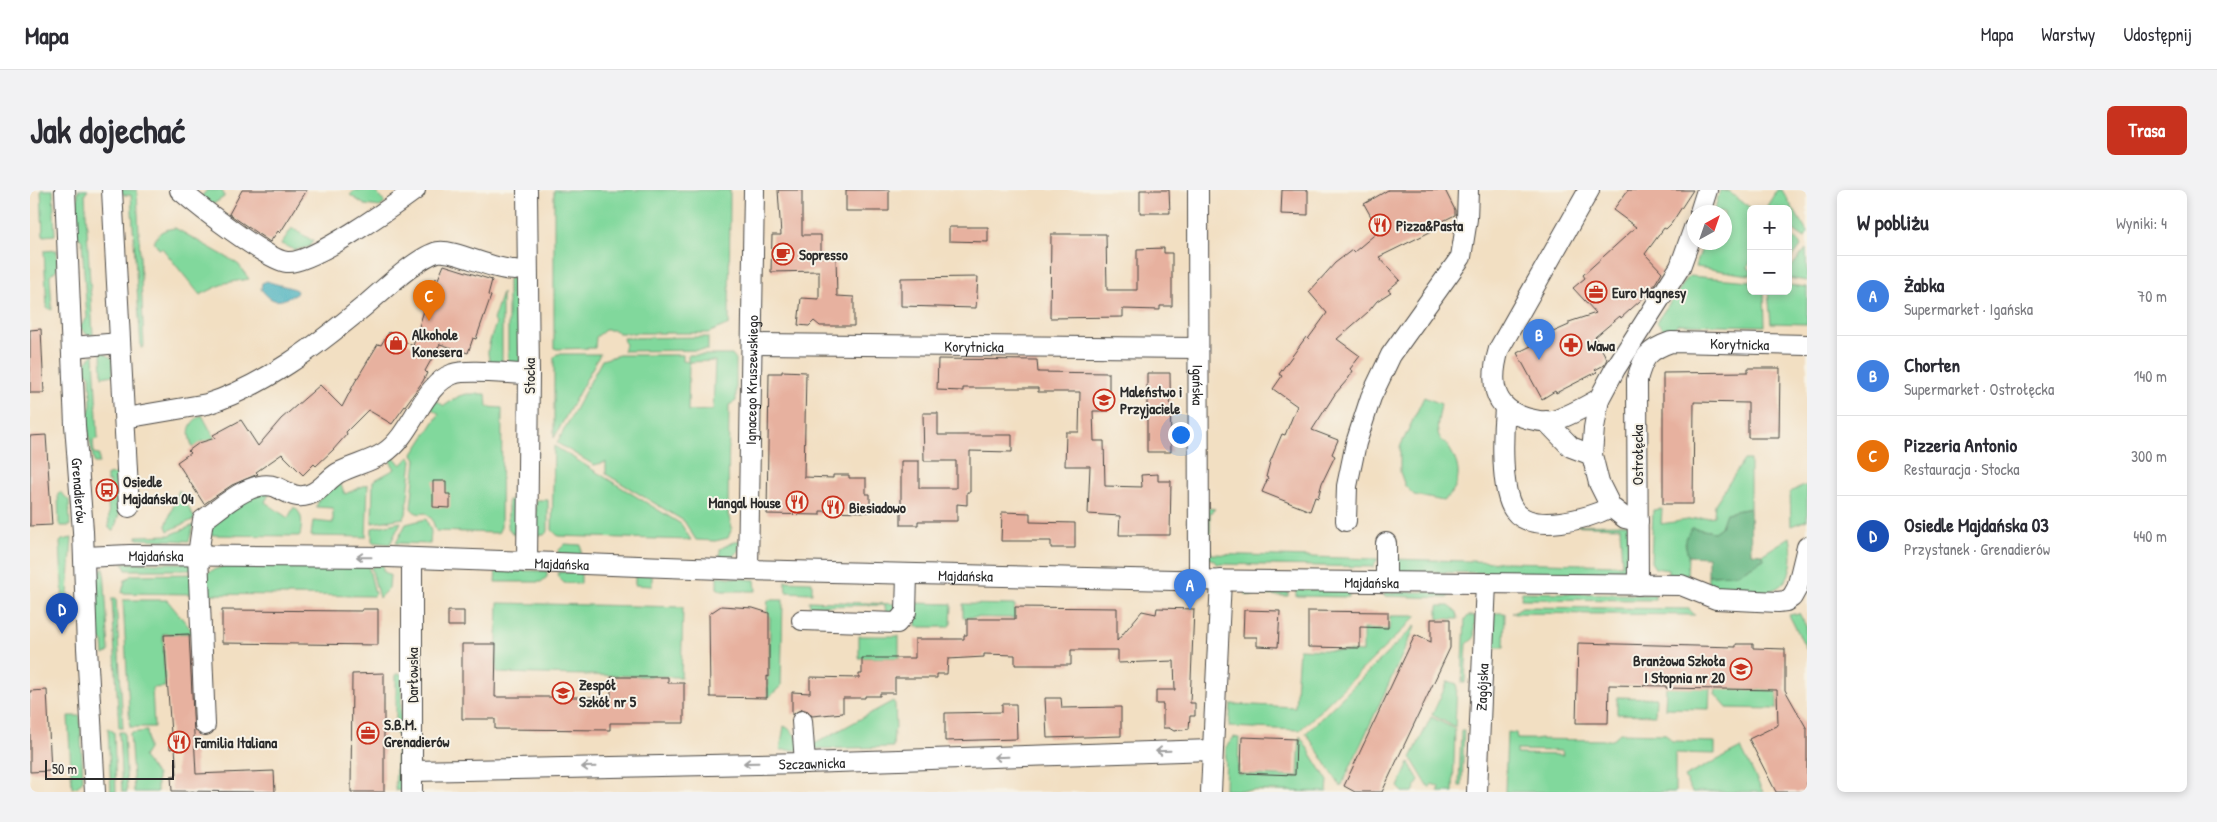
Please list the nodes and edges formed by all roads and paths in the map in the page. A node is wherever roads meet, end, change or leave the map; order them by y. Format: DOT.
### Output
graph roads {
  1 [pos="64,190"];
  2 [pos="112,190"];
  3 [pos="415,190"];
  4 [pos="526,190"];
  5 [pos="754,190"];
  6 [pos="1198,190"];
  7 [pos="1468,190"];
  8 [pos="1589,190"];
  9 [pos="1707,190"];
  10 [pos="188,192"];
  11 [pos="1702,205"];
  12 [pos="1687,248"];
  13 [pos="515,270"];
  14 [pos="120,342"];
  15 [pos="1671,342"];
  16 [pos="752,344"];
  17 [pos="1807,345"];
  18 [pos="72,347"];
  19 [pos="1198,348"];
  20 [pos="529,374"];
  21 [pos="1599,399"];
  22 [pos="1506,408"];
  23 [pos="125,418"];
  24 [pos="1546,421"];
  25 [pos="1592,455"];
  26 [pos="129,507"];
  27 [pos="1611,507"];
  28 [pos="1346,521"];
  29 [pos="1638,521"];
  30 [pos="1386,543"];
  31 [pos="1807,547"];
  32 [pos="198,555"];
  33 [pos="84,557"];
  34 [pos="412,559"];
  35 [pos="527,562"];
  36 [pos="748,570"];
  37 [pos="907,574"];
  38 [pos="1199,580"];
  39 [pos="1221,580"];
  40 [pos="1386,582"];
  41 [pos="1486,583"];
  42 [pos="1638,585"];
  43 [pos="802,620"];
  44 [pos="802,721"];
  45 [pos="205,725"];
  46 [pos="1212,750"];
  47 [pos="805,763"];
  48 [pos="412,771"];
  49 [pos="96,792"];
  50 [pos="412,792"];
  51 [pos="1211,792"];
  52 [pos="1478,792"];
  1 -- 18 [label="street, Grenadierów"];
  2 -- 14 [label="street"];
  3 -- 10 [label="street"];
  4 -- 20 [label="street, Stocka"];
  5 -- 16 [label="street, Ignacego Kruszewskiego"];
  6 -- 19 [label="street, Igańska"];
  7 -- 28 [label="street"];
  8 -- 22 [label="street"];
  9 -- 11 [label="street"];
  12 -- 21 [label="street"];
  13 -- 23 [label="street"];
  14 -- 18 [label="street"];
  14 -- 23 [label="street"];
  15 -- 17 [label="street, Korytnicka"];
  15 -- 29 [label="street, Ostrołęcka"];
  16 -- 19 [label="street, Korytnicka"];
  16 -- 36 [label="street, Ignacego Kruszewskiego"];
  18 -- 33 [label="street, Grenadierów"];
  19 -- 38 [label="street, Igańska"];
  20 -- 32 [label="street"];
  20 -- 35 [label="street, Stocka"];
  21 -- 24 [label="street"];
  21 -- 25 [label="street"];
  22 -- 24 [label="street"];
  22 -- 27 [label="street"];
  23 -- 26 [label="street"];
  24 -- 25 [label="street"];
  25 -- 27 [label="street"];
  27 -- 29 [label="street"];
  29 -- 42 [label="street, Ostrołęcka"];
  30 -- 40 [label="street"];
  31 -- 42 [label="street, Majdańska"];
  32 -- 33 [label="street, Majdańska"];
  34 -- 32 [label="street, Majdańska, one-way"];
  32 -- 45 [label="street"];
  33 -- 49 [label="street, Grenadierów"];
  34 -- 35 [label="street, Majdańska"];
  34 -- 48 [label="street, Darłowska"];
  35 -- 36 [label="street, Majdańska"];
  36 -- 37 [label="street, Majdańska"];
  37 -- 38 [label="street, Majdańska"];
  37 -- 43 [label="street"];
  38 -- 39 [label="street, Majdańska"];
  39 -- 40 [label="street, Majdańska"];
  39 -- 46 [label="street"];
  40 -- 41 [label="street, Majdańska"];
  41 -- 42 [label="street, Majdańska"];
  41 -- 52 [label="street, Zagójska"];
  44 -- 47 [label="street"];
  46 -- 47 [label="street, Szczawnicka, one-way"];
  46 -- 51 [label="street"];
  47 -- 48 [label="street, Szczawnicka, one-way"];
  48 -- 50 [label="street, Darłowska"];
}
